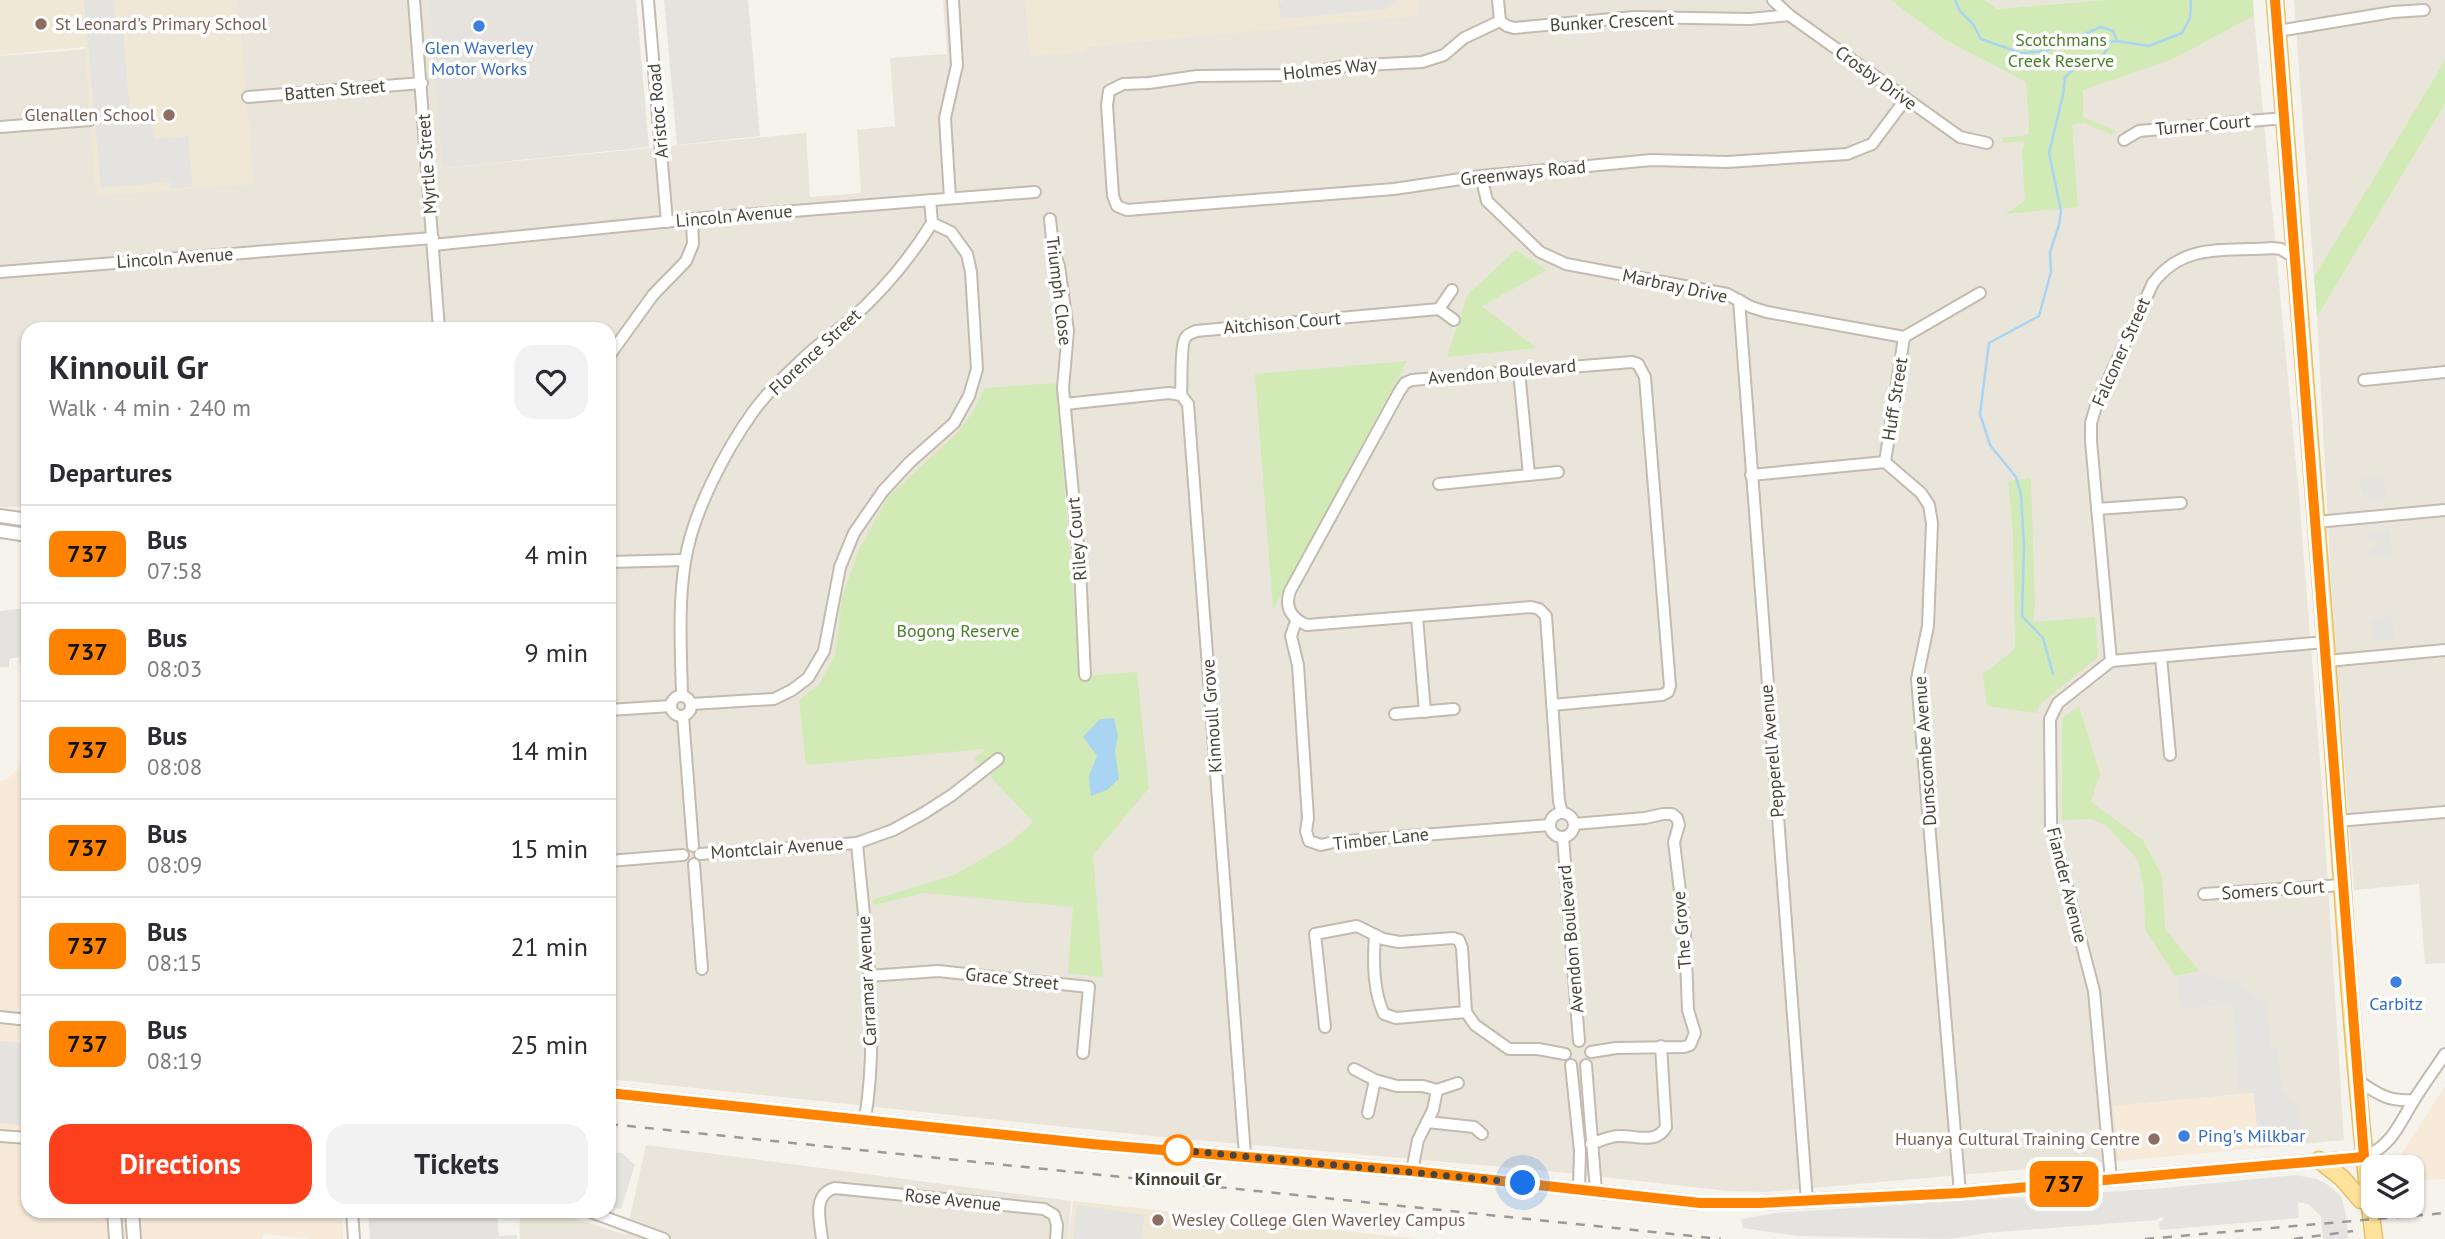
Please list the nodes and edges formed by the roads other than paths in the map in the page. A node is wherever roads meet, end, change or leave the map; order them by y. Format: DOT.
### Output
graph roads {
  1 [pos="414,0"];
  2 [pos="648,0"];
  3 [pos="953,0"];
  4 [pos="1498,0"];
  5 [pos="1773,0"];
  6 [pos="2275,0"];
  7 [pos="2424,10"];
  8 [pos="1789,15"];
  9 [pos="1500,20"];
  10 [pos="2278,31"];
  11 [pos="422,83"];
  12 [pos="248,97"];
  13 [pos="1905,100"];
  14 [pos="2284,118"];
  15 [pos="90,120"];
  16 [pos="0,127"];
  17 [pos="2124,140"];
  18 [pos="1987,143"];
  19 [pos="1481,176"];
  20 [pos="1035,192"];
  21 [pos="950,198"];
  22 [pos="930,200"];
  23 [pos="1118,206"];
  24 [pos="692,219"];
  25 [pos="1050,219"];
  26 [pos="667,222"];
  27 [pos="932,223"];
  28 [pos="433,241"];
  29 [pos="2295,258"];
  30 [pos="0,272"];
  31 [pos="1452,290"];
  32 [pos="1980,293"];
  33 [pos="1739,300"];
  34 [pos="1439,309"];
  35 [pos="1454,320"];
  36 [pos="439,322"];
  37 [pos="1904,337"];
  38 [pos="616,346"];
  39 [pos="1518,371"];
  40 [pos="2445,372"];
  41 [pos="2364,380"];
  42 [pos="1181,395"];
  43 [pos="1065,404"];
  44 [pos="1885,462"];
  45 [pos="1558,472"];
  46 [pos="1529,475"];
  47 [pos="1751,475"];
  48 [pos="1439,484"];
  49 [pos="2181,503"];
  50 [pos="2097,509"];
  51 [pos="2445,510"];
  52 [pos="0,516"];
  53 [pos="21,517"];
  54 [pos="2315,522"];
  55 [pos="0,531"];
  56 [pos="21,534"];
  57 [pos="685,560"];
  58 [pos="616,562"];
  59 [pos="1417,617"];
  60 [pos="1296,621"];
  61 [pos="2325,642"];
  62 [pos="2445,650"];
  63 [pos="2161,657"];
  64 [pos="2327,660"];
  65 [pos="2111,661"];
  66 [pos="1085,675"];
  67 [pos="682,695"];
  68 [pos="692,704"];
  69 [pos="1552,705"];
  70 [pos="671,706"];
  71 [pos="1454,709"];
  72 [pos="616,710"];
  73 [pos="1425,712"];
  74 [pos="1395,714"];
  75 [pos="683,716"];
  76 [pos="2170,755"];
  77 [pos="998,759"];
  78 [pos="2445,812"];
  79 [pos="1562,813"];
  80 [pos="2337,821"];
  81 [pos="1574,824"];
  82 [pos="1550,825"];
  83 [pos="1563,837"];
  84 [pos="857,843"];
  85 [pos="696,855"];
  86 [pos="616,860"];
  87 [pos="2342,884"];
  88 [pos="2204,894"];
  89 [pos="1375,935"];
  90 [pos="702,970"];
  91 [pos="869,976"];
  92 [pos="1466,1012"];
  93 [pos="0,1017"];
  94 [pos="21,1019"];
  95 [pos="1325,1027"];
  96 [pos="1579,1041"];
  97 [pos="1661,1046"];
  98 [pos="1591,1052"];
  99 [pos="1083,1053"];
  100 [pos="1565,1054"];
  101 [pos="2445,1054"];
  102 [pos="1571,1065"];
  103 [pos="1587,1065"];
  104 [pos="1354,1069"];
  105 [pos="1375,1080"];
  106 [pos="2357,1080"];
  107 [pos="1458,1083"];
  108 [pos="1437,1090"];
  109 [pos="616,1094"];
  110 [pos="2414,1100"];
  111 [pos="1367,1113"];
  112 [pos="865,1119"];
  113 [pos="1427,1122"];
  114 [pos="1482,1134"];
  115 [pos="0,1136"];
  116 [pos="21,1138"];
  117 [pos="1591,1144"];
  118 [pos="1245,1155"];
  119 [pos="2364,1155"];
  120 [pos="2368,1155"];
  121 [pos="2361,1157"];
  122 [pos="2319,1160"];
  123 [pos="2361,1168"];
  124 [pos="1412,1171"];
  125 [pos="2111,1180"];
  126 [pos="1579,1189"];
  127 [pos="1596,1191"];
  128 [pos="1960,1193"];
  129 [pos="2361,1200"];
  130 [pos="1807,1201"];
  131 [pos="114,1218"];
  132 [pos="132,1218"];
  133 [pos="352,1218"];
  134 [pos="606,1218"];
  135 [pos="2362,1218"];
  136 [pos="2371,1218"];
  137 [pos="116,1239"];
  138 [pos="134,1239"];
  139 [pos="354,1239"];
  140 [pos="664,1239"];
  141 [pos="822,1239"];
  142 [pos="1056,1239"];
  143 [pos="2363,1239"];
  144 [pos="2374,1239"];
  1 -- 11 [label="street, Myrtle Street"];
  2 -- 26 [label="street, Aristoc Road"];
  3 -- 21 [label="street"];
  4 -- 9 [label="street"];
  5 -- 8 [label="street, Crosby Drive"];
  6 -- 10 [label="main road"];
  7 -- 10 [label="street"];
  8 -- 9 [label="street, Bunker Crescent"];
  8 -- 13 [label="street, Crosby Drive"];
  9 -- 23 [label="street, Holmes Way"];
  10 -- 14 [label="main road"];
  11 -- 12 [label="street, Batten Street"];
  11 -- 28 [label="street, Myrtle Street"];
  13 -- 18 [label="street, Crosby Drive"];
  13 -- 19 [label="street, Greenways Road"];
  14 -- 17 [label="street, Turner Court"];
  14 -- 29 [label="main road"];
  15 -- 16 [label="street"];
  19 -- 23 [label="street, Greenways Road"];
  19 -- 33 [label="street, Marbray Drive"];
  20 -- 21 [label="street, Lincoln Avenue"];
  21 -- 22 [label="street, Lincoln Avenue"];
  22 -- 24 [label="street, Lincoln Avenue"];
  22 -- 27 [label="street"];
  24 -- 26 [label="street, Lincoln Avenue"];
  24 -- 38 [label="street"];
  25 -- 43 [label="street, Triumph Close"];
  26 -- 28 [label="street, Lincoln Avenue"];
  27 -- 57 [label="street, Florence Street"];
  27 -- 68 [label="street"];
  28 -- 30 [label="street, Lincoln Avenue"];
  28 -- 36 [label="street, Myrtle Street"];
  29 -- 50 [label="street, Falconer Street"];
  29 -- 54 [label="main road"];
  31 -- 34 [label="street"];
  32 -- 37 [label="street"];
  33 -- 37 [label="street, Marbray Drive"];
  33 -- 47 [label="street, Pepperell Avenue"];
  34 -- 35 [label="street"];
  34 -- 42 [label="street, Aitchison Court"];
  37 -- 44 [label="street, Huff Street"];
  39 -- 46 [label="street"];
  39 -- 60 [label="street, Avendon Boulevard"];
  39 -- 69 [label="street, Avendon Boulevard"];
  40 -- 41 [label="street"];
  42 -- 43 [label="street"];
  42 -- 118 [label="street, Kinnoull Grove"];
  43 -- 66 [label="street, Riley Court"];
  44 -- 47 [label="street"];
  44 -- 128 [label="street, Dunscombe Avenue"];
  45 -- 46 [label="street"];
  46 -- 48 [label="street"];
  47 -- 130 [label="street, Pepperell Avenue"];
  49 -- 50 [label="street"];
  50 -- 65 [label="street, Falconer Street"];
  51 -- 54 [label="street"];
  52 -- 53 [label="street"];
  54 -- 61 [label="main road"];
  55 -- 56 [label="street"];
  57 -- 58 [label="street"];
  57 -- 67 [label="street, Florence Street"];
  59 -- 60 [label="street"];
  59 -- 69 [label="street"];
  59 -- 73 [label="street"];
  60 -- 82 [label="street, Timber Lane"];
  61 -- 63 [label="street"];
  61 -- 64 [label="main road"];
  62 -- 64 [label="street"];
  63 -- 65 [label="street"];
  63 -- 76 [label="street"];
  64 -- 80 [label="main road"];
  65 -- 125 [label="street, Fiander Avenue"];
  67 -- 68 [label="street"];
  67 -- 70 [label="street"];
  68 -- 75 [label="street"];
  69 -- 79 [label="street"];
  70 -- 72 [label="street"];
  70 -- 75 [label="street"];
  71 -- 73 [label="street"];
  73 -- 74 [label="street"];
  75 -- 85 [label="street"];
  77 -- 84 [label="street, Montclair Avenue"];
  78 -- 80 [label="street"];
  79 -- 81 [label="street"];
  79 -- 82 [label="street"];
  80 -- 87 [label="main road"];
  81 -- 83 [label="street"];
  81 -- 97 [label="street, The Grove"];
  82 -- 83 [label="street"];
  83 -- 96 [label="street, Avendon Boulevard"];
  84 -- 85 [label="street, Montclair Avenue"];
  84 -- 91 [label="street, Carramar Avenue"];
  85 -- 86 [label="street"];
  85 -- 90 [label="street"];
  87 -- 88 [label="street, Somers Court"];
  87 -- 106 [label="main road"];
  89 -- 92 [label="street"];
  89 -- 92 [label="street"];
  89 -- 95 [label="street"];
  91 -- 99 [label="street, Grace Street"];
  91 -- 112 [label="street, Carramar Avenue"];
  92 -- 100 [label="street"];
  93 -- 94 [label="street"];
  96 -- 98 [label="street"];
  96 -- 100 [label="street"];
  97 -- 98 [label="street, The Grove"];
  97 -- 117 [label="street"];
  98 -- 103 [label="street"];
  100 -- 102 [label="street"];
  101 -- 110 [label="street"];
  102 -- 103 [label="street"];
  102 -- 126 [label="street"];
  103 -- 117 [label="street"];
  104 -- 105 [label="street"];
  105 -- 108 [label="street"];
  105 -- 111 [label="street"];
  106 -- 110 [label="street"];
  106 -- 119 [label="main road"];
  107 -- 108 [label="street"];
  108 -- 113 [label="street"];
  109 -- 112 [label="street"];
  110 -- 120 [label="street"];
  112 -- 118 [label="street"];
  113 -- 114 [label="street"];
  113 -- 124 [label="street"];
  115 -- 116 [label="street"];
  117 -- 127 [label="street"];
  118 -- 124 [label="street"];
  121 -- 122 [label="street"];
  122 -- 125 [label="street"];
  122 -- 129 [label="main road"];
  123 -- 129 [label="main road"];
  124 -- 126 [label="street"];
  125 -- 128 [label="street"];
  126 -- 127 [label="street"];
  127 -- 130 [label="street"];
  128 -- 130 [label="street"];
  131 -- 137 [label="street"];
  132 -- 138 [label="street"];
  133 -- 139 [label="street"];
  134 -- 140 [label="street"];
  135 -- 143 [label="main road"];
  136 -- 144 [label="main road"];
  141 -- 142 [label="street, Rose Avenue"];
}
